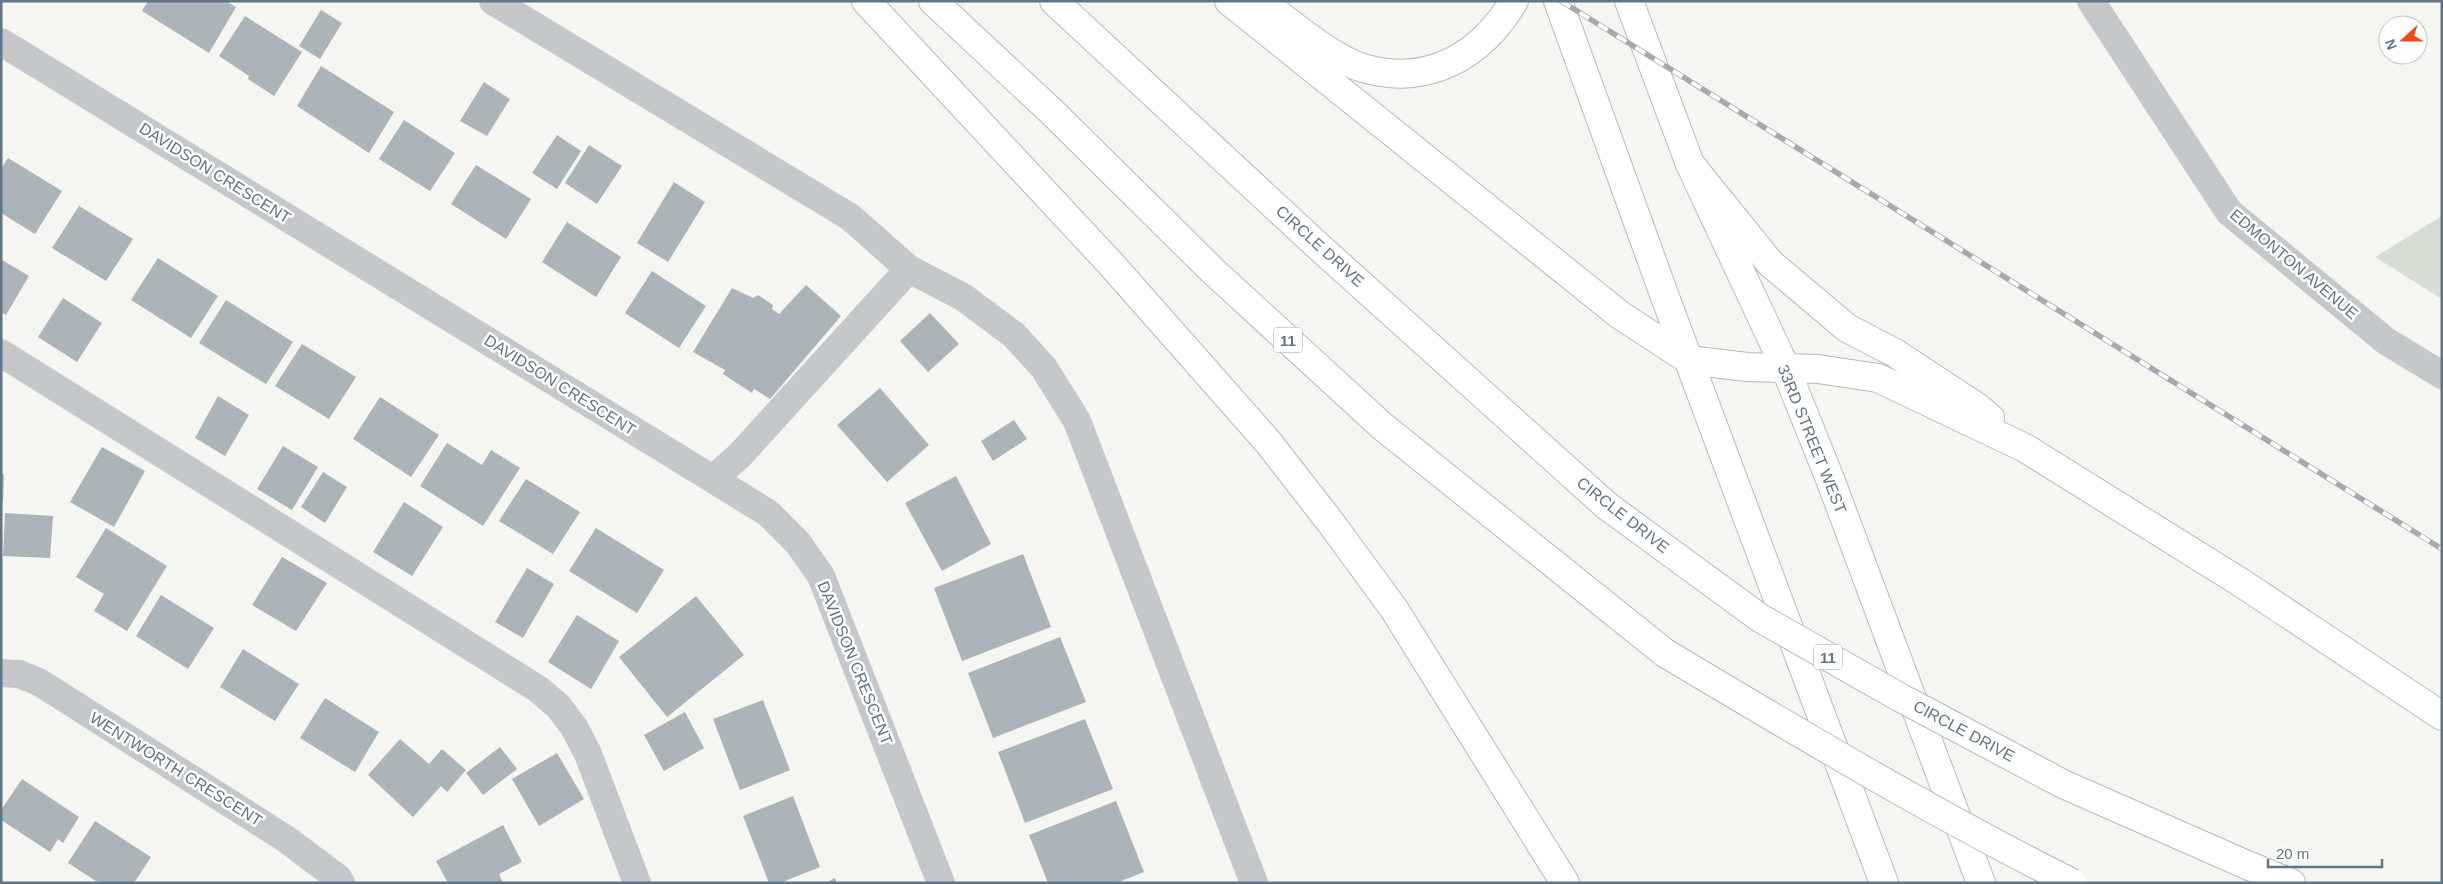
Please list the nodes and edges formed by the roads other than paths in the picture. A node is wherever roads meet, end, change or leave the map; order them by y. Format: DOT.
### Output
graph roads {
  1 [pos="493,1"];
  2 [pos="866,1"];
  3 [pos="933,1"];
  4 [pos="1054,1"];
  5 [pos="1228,1"];
  6 [pos="1262,1"];
  7 [pos="1514,1"];
  8 [pos="1558,1"];
  9 [pos="1629,1"];
  10 [pos="2092,1"];
  11 [pos="1,42"];
  12 [pos="1690,164"];
  13 [pos="909,268"];
  14 [pos="1,353"];
  15 [pos="1689,360"];
  16 [pos="1784,367"];
  17 [pos="2442,375"];
  18 [pos="2025,448"];
  19 [pos="713,479"];
  20 [pos="1,673"];
  21 [pos="2442,716"];
  22 [pos="341,883"];
  23 [pos="638,883"];
  24 [pos="941,883"];
  25 [pos="1254,883"];
  26 [pos="1565,883"];
  27 [pos="1884,883"];
  28 [pos="1981,883"];
  29 [pos="2072,883"];
  30 [pos="2292,883"];
  1 -- 13 [label="street"];
  2 -- 26 [label="main road"];
  3 -- 29 [label="main road, 11, bridge"];
  4 -- 30 [label="main road, CIRCLE DRIVE / 11, bridge"];
  5 -- 15 [label="main road"];
  6 -- 7 [label="main road"];
  8 -- 15 [label="main road"];
  9 -- 12 [label="main road, 33RD STREET WEST"];
  10 -- 17 [label="street, EDMONTON AVENUE"];
  11 -- 19 [label="street, DAVIDSON CRESCENT"];
  12 -- 16 [label="main road, 33RD STREET WEST"];
  12 -- 18 [label="main road"];
  13 -- 19 [label="street"];
  13 -- 25 [label="street"];
  14 -- 23 [label="street"];
  15 -- 16 [label="main road"];
  15 -- 27 [label="main road"];
  16 -- 18 [label="main road"];
  16 -- 28 [label="main road, 33RD STREET WEST"];
  18 -- 21 [label="main road"];
  19 -- 24 [label="street, DAVIDSON CRESCENT"];
  20 -- 22 [label="street, WENTWORTH CRESCENT"];
}
